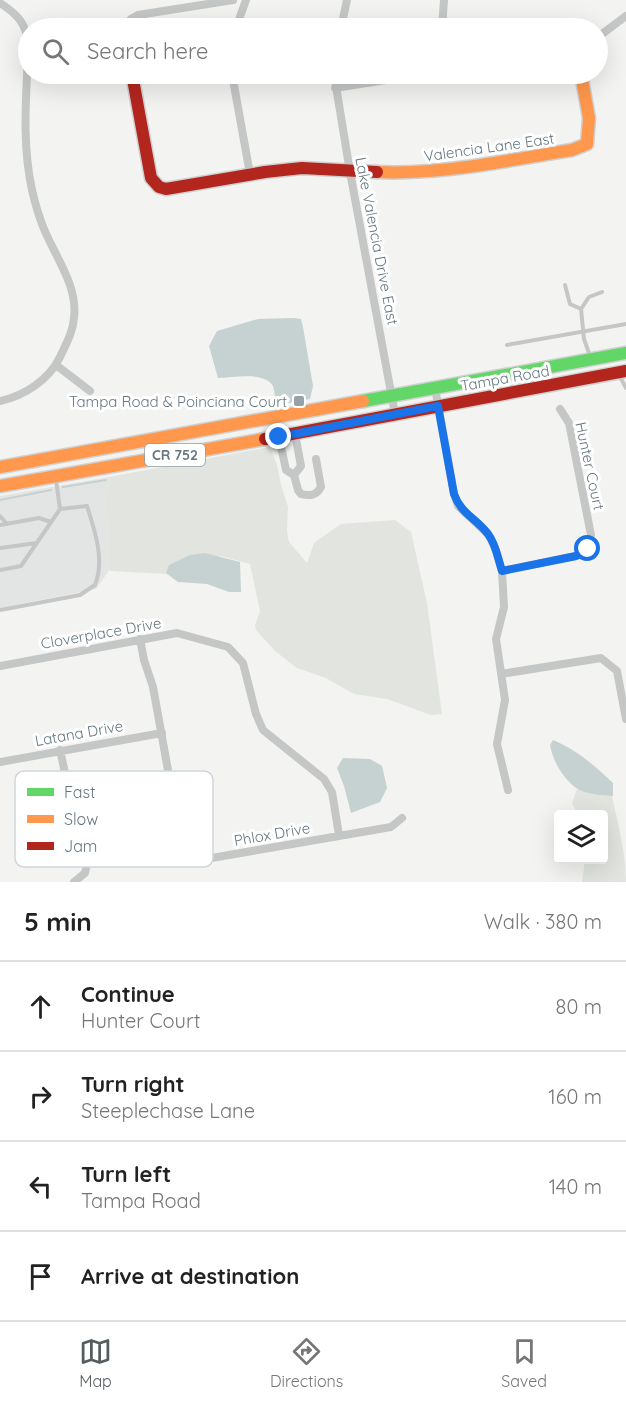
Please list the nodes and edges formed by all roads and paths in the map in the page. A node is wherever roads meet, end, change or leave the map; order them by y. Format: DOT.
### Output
graph roads {
  1 [pos="233,0"];
  2 [pos="246,0"];
  3 [pos="347,0"];
  4 [pos="444,0"];
  5 [pos="0,3"];
  6 [pos="626,16"];
  7 [pos="19,18"];
  8 [pos="133,18"];
  9 [pos="240,18"];
  10 [pos="343,18"];
  11 [pos="443,18"];
  12 [pos="608,29"];
  13 [pos="26,84"];
  14 [pos="134,84"];
  15 [pos="234,84"];
  16 [pos="335,84"];
  17 [pos="360,84"];
  18 [pos="583,84"];
  19 [pos="335,88"];
  20 [pos="350,172"];
  21 [pos="250,174"];
  22 [pos="565,285"];
  23 [pos="602,292"];
  24 [pos="580,309"];
  25 [pos="626,324"];
  26 [pos="583,331"];
  27 [pos="507,345"];
  28 [pos="626,353"];
  29 [pos="591,359"];
  30 [pos="56,365"];
  31 [pos="622,372"];
  32 [pos="594,377"];
  33 [pos="435,388"];
  34 [pos="626,388"];
  35 [pos="90,391"];
  36 [pos="392,395"];
  37 [pos="0,401"];
  38 [pos="438,406"];
  39 [pos="560,408"];
  40 [pos="395,414"];
  41 [pos="295,434"];
  42 [pos="279,437"];
  43 [pos="52,458"];
  44 [pos="316,459"];
  45 [pos="0,467"];
  46 [pos="294,475"];
  47 [pos="55,476"];
  48 [pos="0,486"];
  49 [pos="60,509"];
  50 [pos="0,516"];
  51 [pos="51,522"];
  52 [pos="7,524"];
  53 [pos="0,525"];
  54 [pos="37,543"];
  55 [pos="0,548"];
  56 [pos="0,570"];
  57 [pos="502,571"];
  58 [pos="0,610"];
  59 [pos="140,639"];
  60 [pos="0,666"];
  61 [pos="501,674"];
  62 [pos="626,719"];
  63 [pos="162,733"];
  64 [pos="60,750"];
  65 [pos="0,762"];
  66 [pos="65,771"];
  67 [pos="169,771"];
  68 [pos="508,790"];
  69 [pos="402,818"];
  70 [pos="339,835"];
  71 [pos="213,858"];
  72 [pos="86,867"];
  73 [pos="74,882"];
  1 -- 8 [label="street"];
  2 -- 9 [label="street"];
  3 -- 10 [label="street"];
  4 -- 11 [label="street"];
  5 -- 7 [label="street"];
  6 -- 12 [label="street"];
  13 -- 30 [label="street"];
  14 -- 21 [label="main road, Valencia Lane East"];
  15 -- 21 [label="street"];
  16 -- 19 [label="street, Lake Valencia Drive East"];
  17 -- 19 [label="street"];
  18 -- 20 [label="main road, Valencia Lane East"];
  19 -- 20 [label="street, Lake Valencia Drive East"];
  20 -- 21 [label="main road, Valencia Lane East"];
  20 -- 36 [label="street, Lake Valencia Drive East"];
  22 -- 24 [label="lane"];
  23 -- 24 [label="lane"];
  24 -- 26 [label="lane"];
  25 -- 26 [label="lane"];
  26 -- 27 [label="lane"];
  26 -- 29 [label="lane"];
  28 -- 29 [label="main road, Tampa Road / CR 752"];
  29 -- 32 [label="street"];
  29 -- 33 [label="main road, Tampa Road / CR 752"];
  30 -- 35 [label="street"];
  30 -- 37 [label="street"];
  31 -- 32 [label="main road, Tampa Road / CR 752"];
  31 -- 34 [label="lane"];
  32 -- 38 [label="main road, Tampa Road / CR 752"];
  33 -- 36 [label="main road, Tampa Road / CR 752"];
  33 -- 38 [label="street"];
  36 -- 40 [label="street, Lake Valencia Drive East"];
  36 -- 43 [label="main road, Tampa Road / CR 752"];
  38 -- 40 [label="main road, Tampa Road / CR 752"];
  38 -- 57 [label="street"];
  39 -- 57 [label="street, Hunter Court"];
  40 -- 41 [label="main road, Tampa Road / CR 752"];
  41 -- 42 [label="main road, Tampa Road / CR 752"];
  41 -- 46 [label="street"];
  42 -- 46 [label="street"];
  42 -- 47 [label="main road, Tampa Road / CR 752"];
  43 -- 45 [label="main road, Tampa Road / CR 752"];
  43 -- 47 [label="street"];
  44 -- 46 [label="street"];
  47 -- 48 [label="main road, Tampa Road / CR 752"];
  47 -- 49 [label="lane"];
  49 -- 51 [label="lane"];
  49 -- 58 [label="lane"];
  50 -- 52 [label="lane"];
  51 -- 52 [label="lane"];
  51 -- 54 [label="lane"];
  52 -- 53 [label="lane"];
  54 -- 55 [label="lane"];
  54 -- 56 [label="lane"];
  57 -- 61 [label="street"];
  59 -- 60 [label="street, Cloverplace Drive"];
  59 -- 63 [label="street, Phlox Drive"];
  59 -- 70 [label="street, Cloverplace Drive"];
  61 -- 62 [label="street"];
  61 -- 68 [label="street"];
  63 -- 64 [label="street, Latana Drive"];
  63 -- 67 [label="street, Phlox Drive"];
  64 -- 65 [label="street, Latana Drive"];
  64 -- 66 [label="street"];
  69 -- 70 [label="street, Phlox Drive"];
  70 -- 71 [label="street, Phlox Drive"];
  72 -- 73 [label="street"];
}
